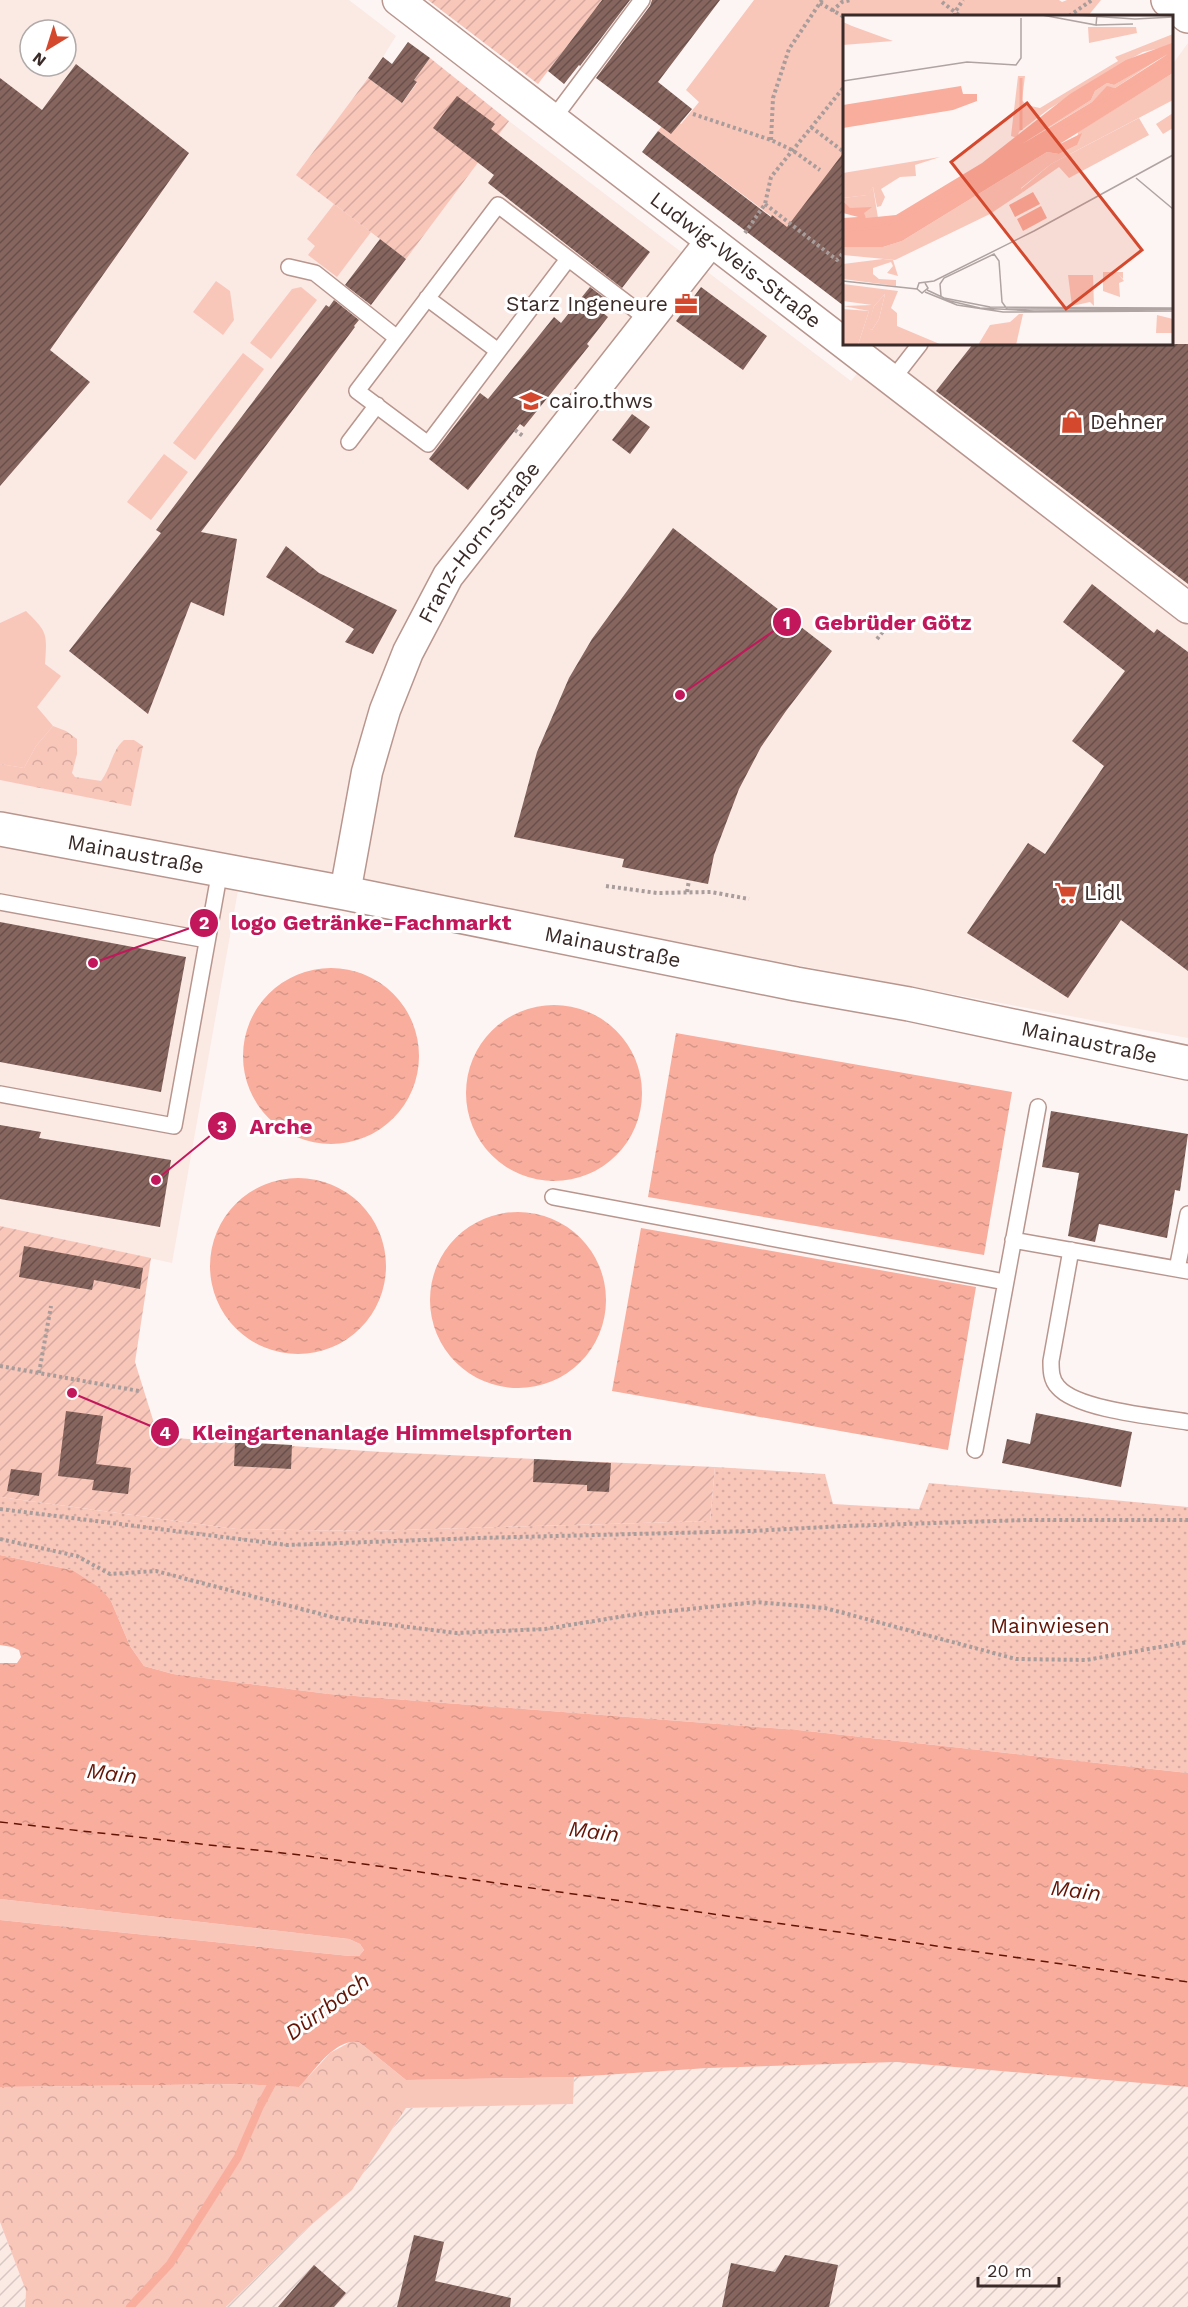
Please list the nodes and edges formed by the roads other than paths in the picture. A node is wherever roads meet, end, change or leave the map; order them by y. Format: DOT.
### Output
graph roads {
  1 [pos="398,0"];
  2 [pos="642,0"];
  3 [pos="1168,0"];
  4 [pos="1188,16"];
  5 [pos="552,119"];
  6 [pos="711,241"];
  7 [pos="568,259"];
  8 [pos="289,267"];
  9 [pos="427,298"];
  10 [pos="649,320"];
  11 [pos="397,338"];
  12 [pos="843,343"];
  13 [pos="845,345"];
  14 [pos="919,345"];
  15 [pos="498,351"];
  16 [pos="892,381"];
  17 [pos="377,405"];
  18 [pos="349,442"];
  19 [pos="1188,608"];
  20 [pos="0,829"];
  21 [pos="220,870"];
  22 [pos="345,893"];
  23 [pos="0,902"];
  24 [pos="207,940"];
  25 [pos="1188,1063"];
  26 [pos="0,1094"];
  27 [pos="1038,1107"];
  28 [pos="553,1197"];
  29 [pos="1188,1214"];
  30 [pos="1013,1240"];
  31 [pos="1071,1251"];
  32 [pos="1182,1270"];
  33 [pos="1005,1282"];
  34 [pos="1188,1422"];
  35 [pos="975,1450"];
  1 -- 5 [label="street, Ludwig-Weis-Straße"];
  2 -- 5 [label="lane"];
  3 -- 4 [label="main road"];
  5 -- 6 [label="street, Ludwig-Weis-Straße"];
  6 -- 10 [label="street, Franz-Horn-Straße"];
  6 -- 12 [label="street, Ludwig-Weis-Straße"];
  7 -- 9 [label="lane"];
  7 -- 10 [label="lane"];
  7 -- 15 [label="lane"];
  8 -- 11 [label="lane"];
  9 -- 11 [label="lane"];
  9 -- 15 [label="lane"];
  10 -- 22 [label="street, Franz-Horn-Straße"];
  11 -- 17 [label="lane"];
  13 -- 16 [label="street, Ludwig-Weis-Straße"];
  14 -- 16 [label="lane"];
  15 -- 17 [label="lane"];
  16 -- 19 [label="street, Ludwig-Weis-Straße"];
  17 -- 18 [label="lane"];
  20 -- 21 [label="main road, Mainaustraße"];
  21 -- 22 [label="main road, Mainaustraße"];
  21 -- 24 [label="lane"];
  22 -- 25 [label="main road, Mainaustraße"];
  23 -- 24 [label="lane"];
  24 -- 26 [label="lane"];
  27 -- 30 [label="lane"];
  28 -- 33 [label="lane"];
  29 -- 32 [label="lane"];
  30 -- 31 [label="lane"];
  30 -- 33 [label="lane"];
  31 -- 32 [label="lane"];
  31 -- 34 [label="lane"];
  33 -- 35 [label="lane"];
}
